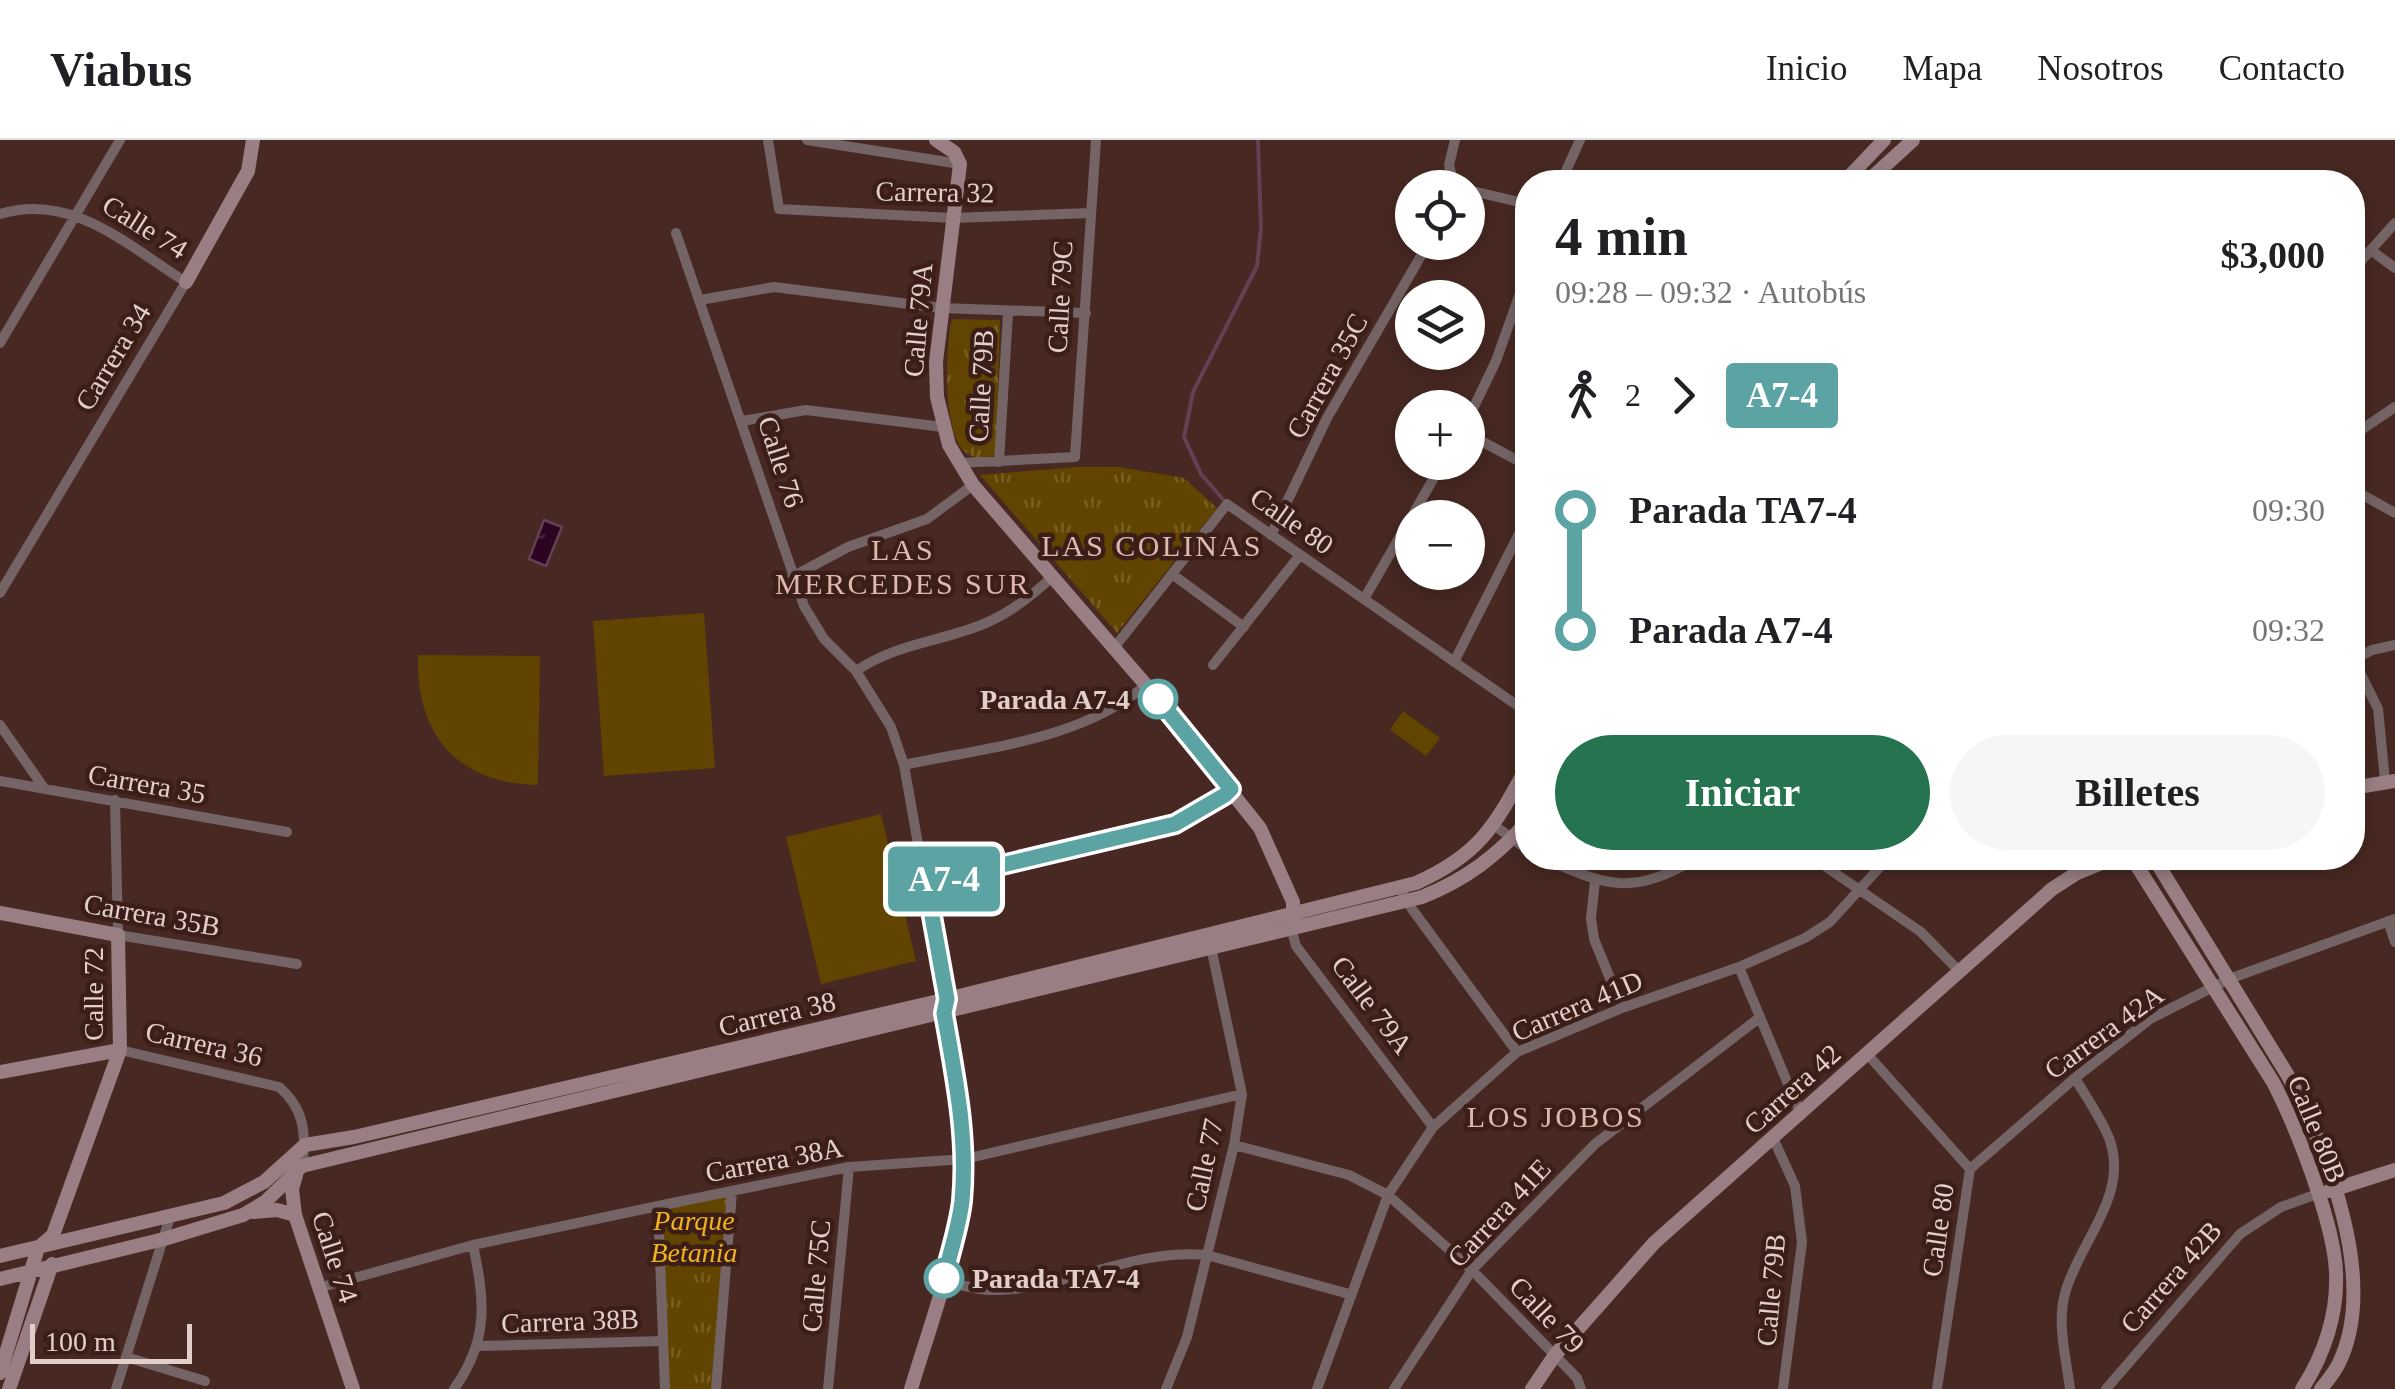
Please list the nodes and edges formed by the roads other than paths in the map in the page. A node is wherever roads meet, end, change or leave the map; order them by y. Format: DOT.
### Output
graph roads {
  1 [pos="120,140"];
  2 [pos="253,140"];
  3 [pos="768,140"];
  4 [pos="806,140"];
  5 [pos="936,140"];
  6 [pos="1096,140"];
  7 [pos="1455,140"];
  8 [pos="1580,140"];
  9 [pos="1884,140"];
  10 [pos="1913,140"];
  11 [pos="957,149"];
  12 [pos="1450,170"];
  13 [pos="1566,170"];
  14 [pos="1855,170"];
  15 [pos="1880,170"];
  16 [pos="1485,194"];
  17 [pos="1515,201"];
  18 [pos="1090,213"];
  19 [pos="0,214"];
  20 [pos="78,214"];
  21 [pos="953,218"];
  22 [pos="2395,224"];
  23 [pos="676,233"];
  24 [pos="2372,251"];
  25 [pos="2365,258"];
  26 [pos="1419,260"];
  27 [pos="2395,268"];
  28 [pos="186,282"];
  29 [pos="700,300"];
  30 [pos="940,308"];
  31 [pos="1515,308"];
  32 [pos="1008,312"];
  33 [pos="1086,313"];
  34 [pos="0,343"];
  35 [pos="1482,390"];
  36 [pos="2395,407"];
  37 [pos="742,422"];
  38 [pos="943,427"];
  39 [pos="2365,427"];
  40 [pos="1485,443"];
  41 [pos="1515,459"];
  42 [pos="999,462"];
  43 [pos="958,463"];
  44 [pos="1433,480"];
  45 [pos="974,484"];
  46 [pos="2365,496"];
  47 [pos="2395,513"];
  48 [pos="1271,535"];
  49 [pos="1515,542"];
  50 [pos="1300,555"];
  51 [pos="1172,574"];
  52 [pos="1052,576"];
  53 [pos="792,577"];
  54 [pos="0,594"];
  55 [pos="1364,599"];
  56 [pos="1244,627"];
  57 [pos="2395,644"];
  58 [pos="1114,648"];
  59 [pos="2365,653"];
  60 [pos="1454,662"];
  61 [pos="1213,665"];
  62 [pos="856,672"];
  63 [pos="2365,681"];
  64 [pos="1146,685"];
  65 [pos="1515,704"];
  66 [pos="0,726"];
  67 [pos="904,766"];
  68 [pos="0,781"];
  69 [pos="2390,781"];
  70 [pos="2365,786"];
  71 [pos="44,789"];
  72 [pos="1231,789"];
  73 [pos="1515,789"];
  74 [pos="114,800"];
  75 [pos="1495,826"];
  76 [pos="287,832"];
  77 [pos="1515,836"];
  78 [pos="1511,840"];
  79 [pos="1515,842"];
  80 [pos="1571,870"];
  81 [pos="1676,870"];
  82 [pos="1832,870"];
  83 [pos="1877,870"];
  84 [pos="2084,870"];
  85 [pos="2139,870"];
  86 [pos="2161,870"];
  87 [pos="1596,881"];
  88 [pos="926,883"];
  89 [pos="1399,887"];
  90 [pos="1860,888"];
  91 [pos="1408,902"];
  92 [pos="0,912"];
  93 [pos="2392,920"];
  94 [pos="1293,921"];
  95 [pos="118,935"];
  96 [pos="2395,942"];
  97 [pos="1211,948"];
  98 [pos="297,964"];
  99 [pos="1740,967"];
  100 [pos="1958,970"];
  101 [pos="2229,979"];
  102 [pos="2211,987"];
  103 [pos="946,1006"];
  104 [pos="1622,1008"];
  105 [pos="1759,1018"];
  106 [pos="120,1050"];
  107 [pos="1517,1052"];
  108 [pos="1868,1055"];
  109 [pos="0,1072"];
  110 [pos="2075,1078"];
  111 [pos="279,1087"];
  112 [pos="1242,1094"];
  113 [pos="1801,1115"];
  114 [pos="1433,1127"];
  115 [pos="1774,1140"];
  116 [pos="1234,1145"];
  117 [pos="306,1146"];
  118 [pos="964,1159"];
  119 [pos="302,1166"];
  120 [pos="849,1167"];
  121 [pos="1970,1168"];
  122 [pos="2395,1170"];
  123 [pos="2334,1190"];
  124 [pos="732,1192"];
  125 [pos="2318,1194"];
  126 [pos="1388,1195"];
  127 [pos="658,1206"];
  128 [pos="243,1215"];
  129 [pos="295,1215"];
  130 [pos="170,1217"];
  131 [pos="164,1238"];
  132 [pos="56,1240"];
  133 [pos="473,1245"];
  134 [pos="38,1248"];
  135 [pos="1207,1254"];
  136 [pos="0,1256"];
  137 [pos="51,1268"];
  138 [pos="1472,1270"];
  139 [pos="30,1272"];
  140 [pos="0,1279"];
  141 [pos="943,1281"];
  142 [pos="318,1288"];
  143 [pos="1349,1294"];
  144 [pos="662,1341"];
  145 [pos="478,1346"];
  146 [pos="1555,1355"];
  147 [pos="126,1357"];
  148 [pos="0,1373"];
  149 [pos="205,1381"];
  150 [pos="9,1389"];
  151 [pos="116,1389"];
  152 [pos="353,1389"];
  153 [pos="454,1389"];
  154 [pos="664,1389"];
  155 [pos="716,1389"];
  156 [pos="828,1389"];
  157 [pos="911,1389"];
  158 [pos="1166,1389"];
  159 [pos="1317,1389"];
  160 [pos="1394,1389"];
  161 [pos="1532,1389"];
  162 [pos="1581,1389"];
  163 [pos="1783,1389"];
  164 [pos="1937,1389"];
  165 [pos="2070,1389"];
  166 [pos="2106,1389"];
  167 [pos="2302,1389"];
  168 [pos="2321,1389"];
  1 -- 20 [label="street"];
  2 -- 28 [label="main road, Carrera 34"];
  3 -- 21 [label="street, Carrera 32"];
  4 -- 11 [label="street"];
  5 -- 11 [label="main road"];
  6 -- 18 [label="street, Calle 79C"];
  7 -- 12 [label="street"];
  8 -- 13 [label="street"];
  9 -- 14 [label="main road"];
  10 -- 15 [label="main road"];
  11 -- 21 [label="main road, Calle 79A"];
  16 -- 17 [label="street"];
  18 -- 21 [label="street, Carrera 32"];
  18 -- 33 [label="street, Calle 79C"];
  19 -- 20 [label="street"];
  20 -- 28 [label="street, Calle 74"];
  20 -- 34 [label="street"];
  21 -- 30 [label="main road, Calle 79A"];
  22 -- 24 [label="street"];
  23 -- 29 [label="street, Calle 76"];
  24 -- 25 [label="street"];
  24 -- 27 [label="street"];
  26 -- 48 [label="street, Carrera 35C"];
  28 -- 54 [label="street, Carrera 34"];
  29 -- 30 [label="street"];
  29 -- 37 [label="street, Calle 76"];
  30 -- 32 [label="street"];
  30 -- 38 [label="main road, Calle 79A"];
  31 -- 35 [label="street"];
  32 -- 33 [label="street"];
  32 -- 42 [label="street, Calle 79B"];
  33 -- 42 [label="street, Calle 79C"];
  36 -- 39 [label="street"];
  37 -- 38 [label="street"];
  37 -- 53 [label="street, Calle 76"];
  38 -- 43 [label="main road, Calle 79A"];
  40 -- 41 [label="street"];
  42 -- 43 [label="street"];
  43 -- 45 [label="main road, Calle 79A"];
  44 -- 55 [label="street"];
  45 -- 52 [label="main road, Calle 79A"];
  45 -- 53 [label="street"];
  46 -- 47 [label="street"];
  48 -- 50 [label="street, Calle 80"];
  48 -- 51 [label="street, Calle 80"];
  49 -- 60 [label="street"];
  50 -- 55 [label="street, Calle 80"];
  50 -- 56 [label="street"];
  51 -- 56 [label="street"];
  51 -- 58 [label="street"];
  52 -- 58 [label="main road, Calle 79A"];
  52 -- 62 [label="street"];
  53 -- 62 [label="street, Calle 76"];
  55 -- 60 [label="street, Calle 80"];
  56 -- 61 [label="street"];
  57 -- 59 [label="street"];
  58 -- 64 [label="main road, Calle 79A"];
  60 -- 65 [label="street, Calle 80"];
  62 -- 67 [label="street, Calle 76"];
  63 -- 69 [label="street"];
  64 -- 67 [label="street"];
  64 -- 72 [label="main road, Calle 79A"];
  66 -- 71 [label="street"];
  67 -- 88 [label="street, Calle 76"];
  68 -- 71 [label="street, Carrera 35"];
  69 -- 70 [label="main road"];
  71 -- 74 [label="street, Carrera 35"];
  72 -- 88 [label="street"];
  72 -- 94 [label="main road, Calle 79A"];
  73 -- 75 [label="main road, Carrera 38"];
  74 -- 76 [label="street, Carrera 35"];
  74 -- 95 [label="street, Calle 72"];
  75 -- 78 [label="street"];
  75 -- 89 [label="main road, Carrera 38"];
  77 -- 78 [label="main road, Carrera 38"];
  78 -- 79 [label="street"];
  78 -- 91 [label="main road, Carrera 38"];
  80 -- 87 [label="street"];
  81 -- 87 [label="street"];
  82 -- 90 [label="street"];
  83 -- 90 [label="street, Carrera 41D"];
  84 -- 100 [label="main road, Carrera 42"];
  85 -- 102 [label="main road, Calle 80B"];
  86 -- 101 [label="main road, Calle 80B"];
  87 -- 104 [label="street"];
  88 -- 103 [label="street, Calle 76"];
  89 -- 91 [label="street"];
  89 -- 94 [label="main road, Carrera 38"];
  90 -- 99 [label="street, Carrera 41D"];
  90 -- 100 [label="street"];
  91 -- 94 [label="main road, Carrera 38"];
  91 -- 107 [label="street"];
  92 -- 95 [label="main road, Carrera 35B"];
  93 -- 96 [label="street"];
  93 -- 101 [label="street, Carrera 42A"];
  94 -- 97 [label="main road, Carrera 38"];
  94 -- 103 [label="main road, Carrera 38"];
  94 -- 114 [label="street, Calle 79A"];
  95 -- 98 [label="street, Carrera 35B"];
  95 -- 106 [label="main road, Calle 72"];
  97 -- 103 [label="main road, Carrera 38"];
  97 -- 112 [label="street, Calle 77"];
  99 -- 104 [label="street, Carrera 41D"];
  99 -- 105 [label="street"];
  100 -- 108 [label="main road, Carrera 42"];
  101 -- 102 [label="street, Carrera 42A"];
  101 -- 123 [label="main road, Calle 80B"];
  102 -- 110 [label="street, Carrera 42A"];
  102 -- 125 [label="main road, Calle 80B"];
  103 -- 117 [label="main road, Carrera 38"];
  103 -- 118 [label="main road, Calle 76"];
  103 -- 119 [label="main road, Carrera 38"];
  104 -- 107 [label="street, Carrera 41D"];
  105 -- 113 [label="street"];
  105 -- 138 [label="street, Carrera 41E"];
  106 -- 109 [label="main road, Carrera 36"];
  106 -- 111 [label="street, Carrera 36"];
  106 -- 132 [label="main road, Calle 72"];
  107 -- 114 [label="street, Carrera 41D"];
  108 -- 113 [label="main road, Carrera 42"];
  108 -- 121 [label="street, Calle 80"];
  110 -- 121 [label="street, Carrera 42A"];
  110 -- 165 [label="street"];
  111 -- 117 [label="street, Calle 74"];
  112 -- 116 [label="street, Calle 77"];
  112 -- 118 [label="street, Carrera 38A"];
  113 -- 115 [label="main road, Carrera 42"];
  114 -- 126 [label="street, Carrera 41D"];
  115 -- 146 [label="main road, Carrera 42"];
  115 -- 163 [label="street, Calle 79B"];
  116 -- 126 [label="street"];
  116 -- 135 [label="street, Calle 77"];
  117 -- 119 [label="street, Calle 74"];
  117 -- 130 [label="main road"];
  118 -- 120 [label="street, Carrera 38A"];
  118 -- 141 [label="main road, Calle 76"];
  119 -- 128 [label="main road"];
  119 -- 129 [label="main road, Calle 74"];
  120 -- 124 [label="street, Carrera 38A"];
  120 -- 156 [label="street, Calle 75C"];
  121 -- 164 [label="street, Calle 80"];
  122 -- 123 [label="main road, Carrera 42B"];
  123 -- 125 [label="main road, Carrera 42B"];
  123 -- 168 [label="main road, Calle 80B"];
  124 -- 127 [label="street, Carrera 38A"];
  124 -- 155 [label="street"];
  125 -- 166 [label="street, Carrera 42B"];
  125 -- 167 [label="main road, Calle 80B"];
  126 -- 138 [label="street, Calle 79"];
  126 -- 143 [label="street, Carrera 41D"];
  127 -- 133 [label="street, Carrera 38A"];
  127 -- 144 [label="street"];
  128 -- 129 [label="main road"];
  128 -- 131 [label="main road"];
  129 -- 142 [label="main road, Calle 74"];
  130 -- 131 [label="street"];
  130 -- 132 [label="main road"];
  131 -- 137 [label="main road"];
  131 -- 147 [label="street"];
  132 -- 134 [label="main road"];
  132 -- 137 [label="main road, Calle 72"];
  133 -- 142 [label="street, Carrera 38A"];
  133 -- 145 [label="street"];
  134 -- 136 [label="main road"];
  134 -- 139 [label="main road"];
  135 -- 141 [label="street"];
  135 -- 143 [label="street"];
  135 -- 158 [label="street, Calle 77"];
  137 -- 139 [label="main road"];
  137 -- 150 [label="main road, Calle 72"];
  138 -- 146 [label="street, Calle 79"];
  138 -- 160 [label="street, Carrera 41E"];
  139 -- 140 [label="main road"];
  139 -- 148 [label="main road"];
  141 -- 157 [label="main road, Calle 76"];
  142 -- 152 [label="main road, Calle 74"];
  143 -- 159 [label="street, Carrera 41D"];
  144 -- 145 [label="street, Carrera 38B"];
  144 -- 154 [label="street"];
  145 -- 153 [label="street"];
  146 -- 161 [label="main road, Carrera 42"];
  146 -- 162 [label="street, Calle 79"];
  147 -- 149 [label="street"];
  147 -- 151 [label="street"];
}
